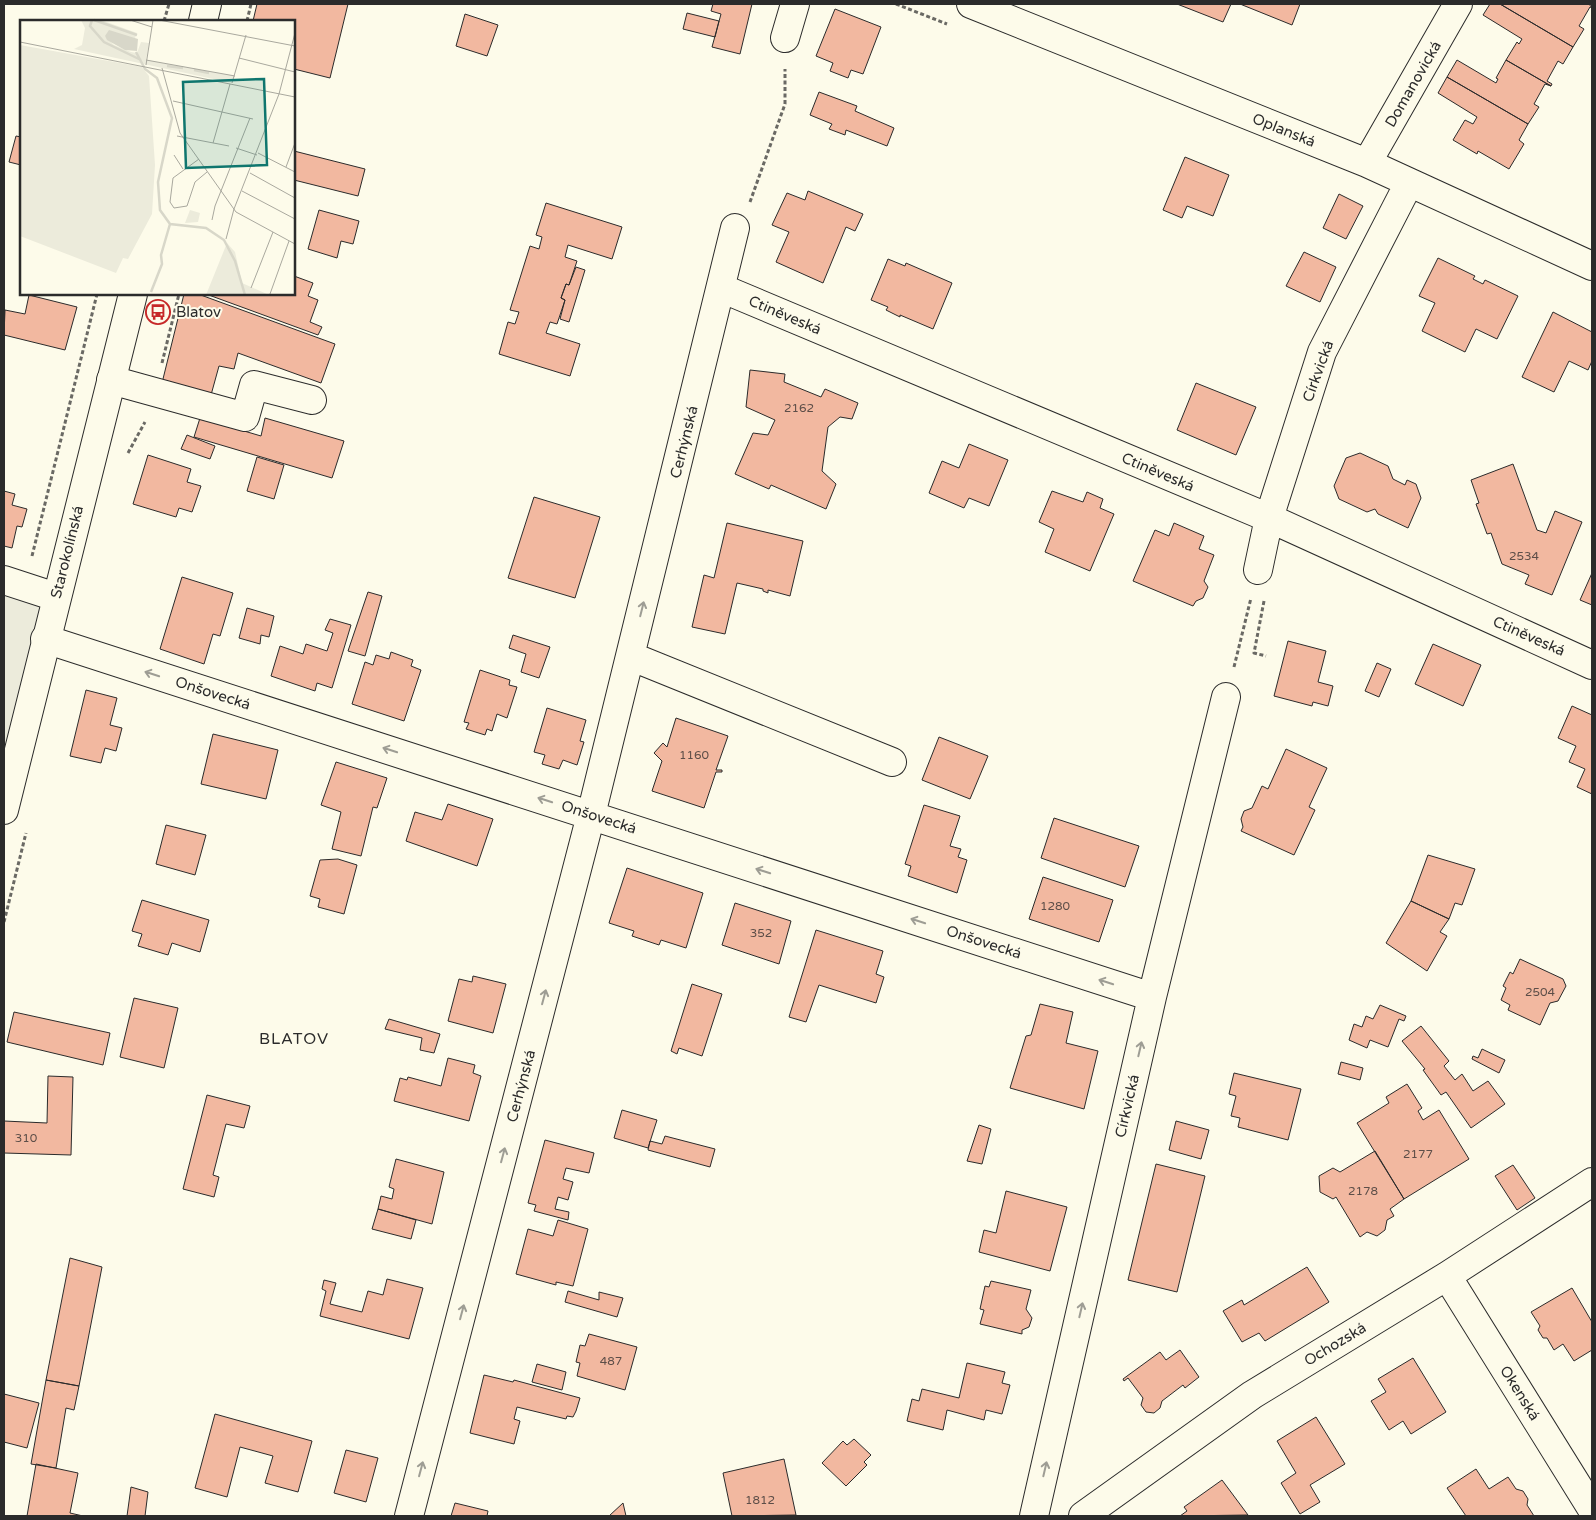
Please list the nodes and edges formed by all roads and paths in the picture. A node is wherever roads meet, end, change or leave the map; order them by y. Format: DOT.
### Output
graph roads {
  1 [pos="169,4"];
  2 [pos="207,4"];
  3 [pos="251,4"];
  4 [pos="795,4"];
  5 [pos="971,4"];
  6 [pos="1458,4"];
  7 [pos="164,20"];
  8 [pos="202,20"];
  9 [pos="247,20"];
  10 [pos="785,38"];
  11 [pos="1367,163"];
  12 [pos="1410,183"];
  13 [pos="735,228"];
  14 [pos="1592,266"];
  15 [pos="721,288"];
  16 [pos="97,295"];
  17 [pos="133,295"];
  18 [pos="112,380"];
  19 [pos="312,400"];
  20 [pos="1269,518"];
  21 [pos="1258,570"];
  22 [pos="10,582"];
  23 [pos="56,597"];
  24 [pos="45,639"];
  25 [pos="630,656"];
  26 [pos="1592,665"];
  27 [pos="1226,697"];
  28 [pos="892,762"];
  29 [pos="4,810"];
  30 [pos="592,815"];
  31 [pos="1152,997"];
  32 [pos="1592,1182"];
  33 [pos="1447,1276"];
  34 [pos="1592,1509"];
  35 [pos="409,1516"];
  36 [pos="1034,1516"];
  37 [pos="1083,1516"];
  1 -- 7 [label="path"];
  2 -- 8 [label="street"];
  3 -- 9 [label="path"];
  4 -- 10 [label="street"];
  5 -- 11 [label="street, Oplanská"];
  6 -- 11 [label="street, Domanovická"];
  10 -- 13 [label="path"];
  11 -- 12 [label="street, Oplanská"];
  12 -- 14 [label="street, Oplanská"];
  12 -- 20 [label="street, Církvická"];
  13 -- 15 [label="street, Cerhýnská"];
  15 -- 20 [label="street, Ctiněveská"];
  25 -- 15 [label="street, Cerhýnská, one-way"];
  16 -- 22 [label="path"];
  17 -- 18 [label="street, Starokolínská"];
  18 -- 19 [label="street"];
  18 -- 23 [label="street, Starokolínská"];
  20 -- 21 [label="street, Církvická"];
  20 -- 26 [label="street, Ctiněveská"];
  21 -- 27 [label="path"];
  22 -- 23 [label="street"];
  23 -- 24 [label="street, Starokolínská"];
  24 -- 29 [label="street, Starokolínská"];
  30 -- 24 [label="street, Onšovecká, one-way"];
  25 -- 28 [label="street"];
  25 -- 30 [label="street, Cerhýnská"];
  27 -- 31 [label="street, Církvická"];
  31 -- 30 [label="street, Onšovecká, one-way"];
  35 -- 30 [label="street, Cerhýnská, one-way"];
  36 -- 31 [label="street, Církvická, one-way"];
  32 -- 33 [label="street, Ochozská"];
  33 -- 34 [label="street, Okenská"];
  33 -- 37 [label="street, Ochozská"];
}
